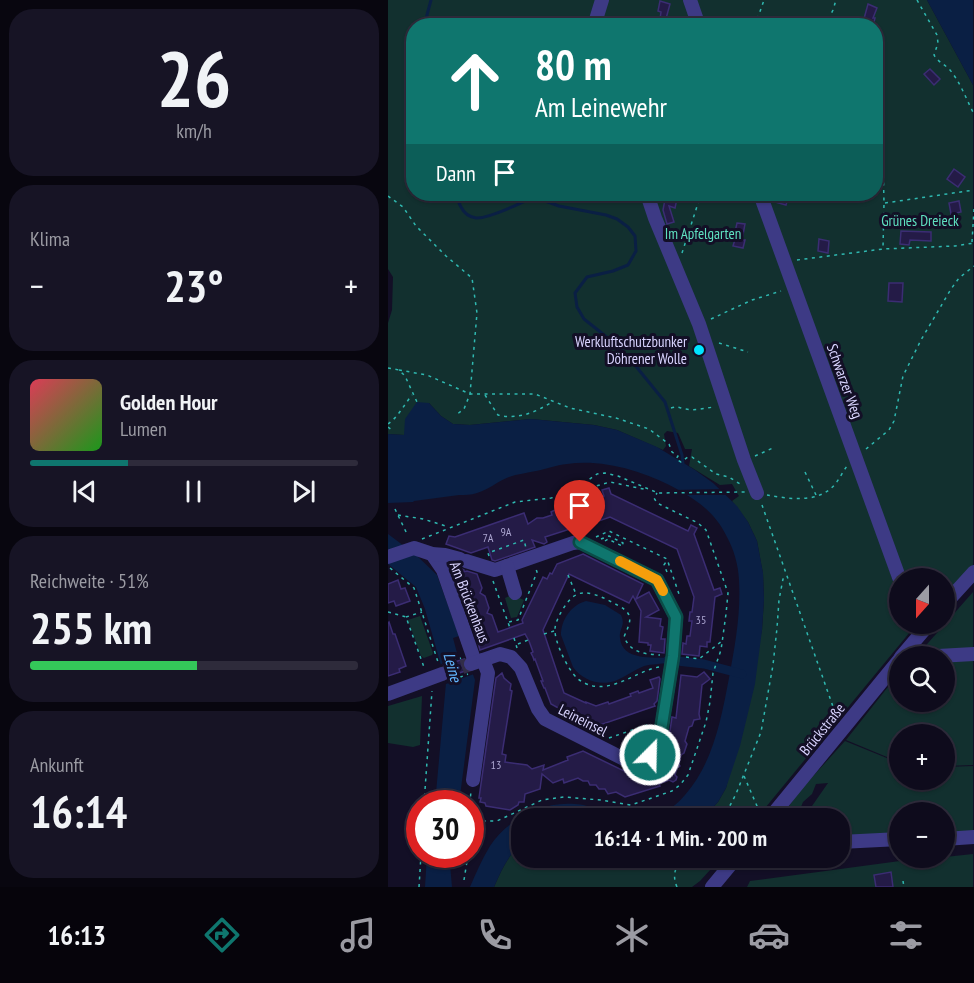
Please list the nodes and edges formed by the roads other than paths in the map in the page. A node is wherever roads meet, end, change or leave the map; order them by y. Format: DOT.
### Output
graph roads {
  1 [pos="602,0"];
  2 [pos="690,0"];
  3 [pos="596,18"];
  4 [pos="696,18"];
  5 [pos="650,201"];
  6 [pos="762,201"];
  7 [pos="757,493"];
  8 [pos="432,554"];
  9 [pos="388,556"];
  10 [pos="507,566"];
  11 [pos="896,568"];
  12 [pos="973,572"];
  13 [pos="955,592"];
  14 [pos="515,593"];
  15 [pos="973,654"];
  16 [pos="955,655"];
  17 [pos="474,663"];
  18 [pos="439,675"];
  19 [pos="889,676"];
  20 [pos="388,694"];
  21 [pos="473,780"];
  22 [pos="773,808"];
  23 [pos="973,837"];
  24 [pos="955,838"];
  25 [pos="889,840"];
  26 [pos="850,842"];
  27 [pos="728,868"];
  28 [pos="712,887"];
  1 -- 3 [label="street"];
  2 -- 4 [label="street"];
  5 -- 7 [label="street"];
  6 -- 11 [label="street, Schwarzer Weg"];
  8 -- 9 [label="street"];
  8 -- 10 [label="street, Leineinsel"];
  8 -- 17 [label="street, Am Brückenhaus"];
  10 -- 14 [label="street"];
  10 -- 17 [label="street, Leineinsel"];
  12 -- 13 [label="street"];
  15 -- 16 [label="street"];
  17 -- 21 [label="street, Am Brückenhaus"];
  18 -- 20 [label="street"];
  19 -- 22 [label="street, Brückstraße"];
  23 -- 24 [label="street"];
  25 -- 26 [label="street"];
  27 -- 28 [label="street"];
}
